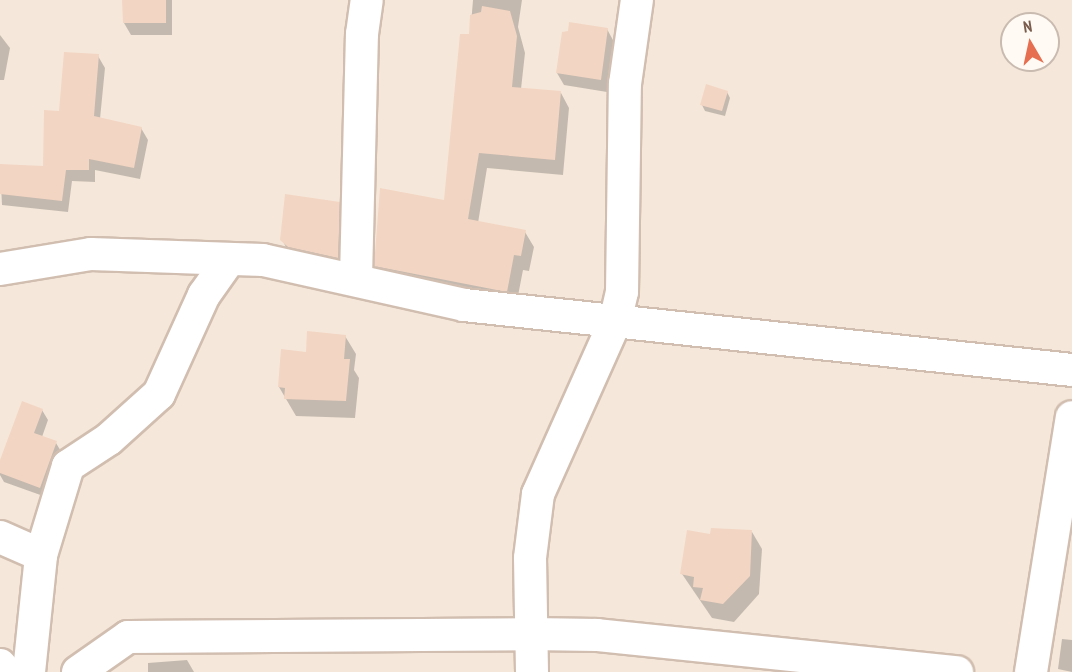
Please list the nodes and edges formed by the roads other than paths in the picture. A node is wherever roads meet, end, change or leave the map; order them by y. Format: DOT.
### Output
graph roads {
  1 [pos="367,0"];
  2 [pos="637,0"];
  3 [pos="228,261"];
  4 [pos="0,269"];
  5 [pos="356,278"];
  6 [pos="615,322"];
  7 [pos="1072,370"];
  8 [pos="1072,417"];
  9 [pos="0,537"];
  10 [pos="40,555"];
  11 [pos="531,634"];
  12 [pos="0,665"];
  13 [pos="6,672"];
  14 [pos="29,672"];
  15 [pos="78,672"];
  16 [pos="532,672"];
  17 [pos="957,672"];
  18 [pos="1031,672"];
  1 -- 5 [label="street"];
  2 -- 6 [label="street"];
  3 -- 4 [label="street"];
  3 -- 5 [label="street"];
  3 -- 10 [label="street"];
  5 -- 6 [label="street"];
  6 -- 7 [label="street"];
  6 -- 11 [label="street"];
  8 -- 18 [label="street"];
  9 -- 10 [label="street"];
  10 -- 14 [label="street"];
  11 -- 15 [label="street"];
  11 -- 16 [label="street"];
  11 -- 17 [label="street"];
  12 -- 13 [label="street"];
}
